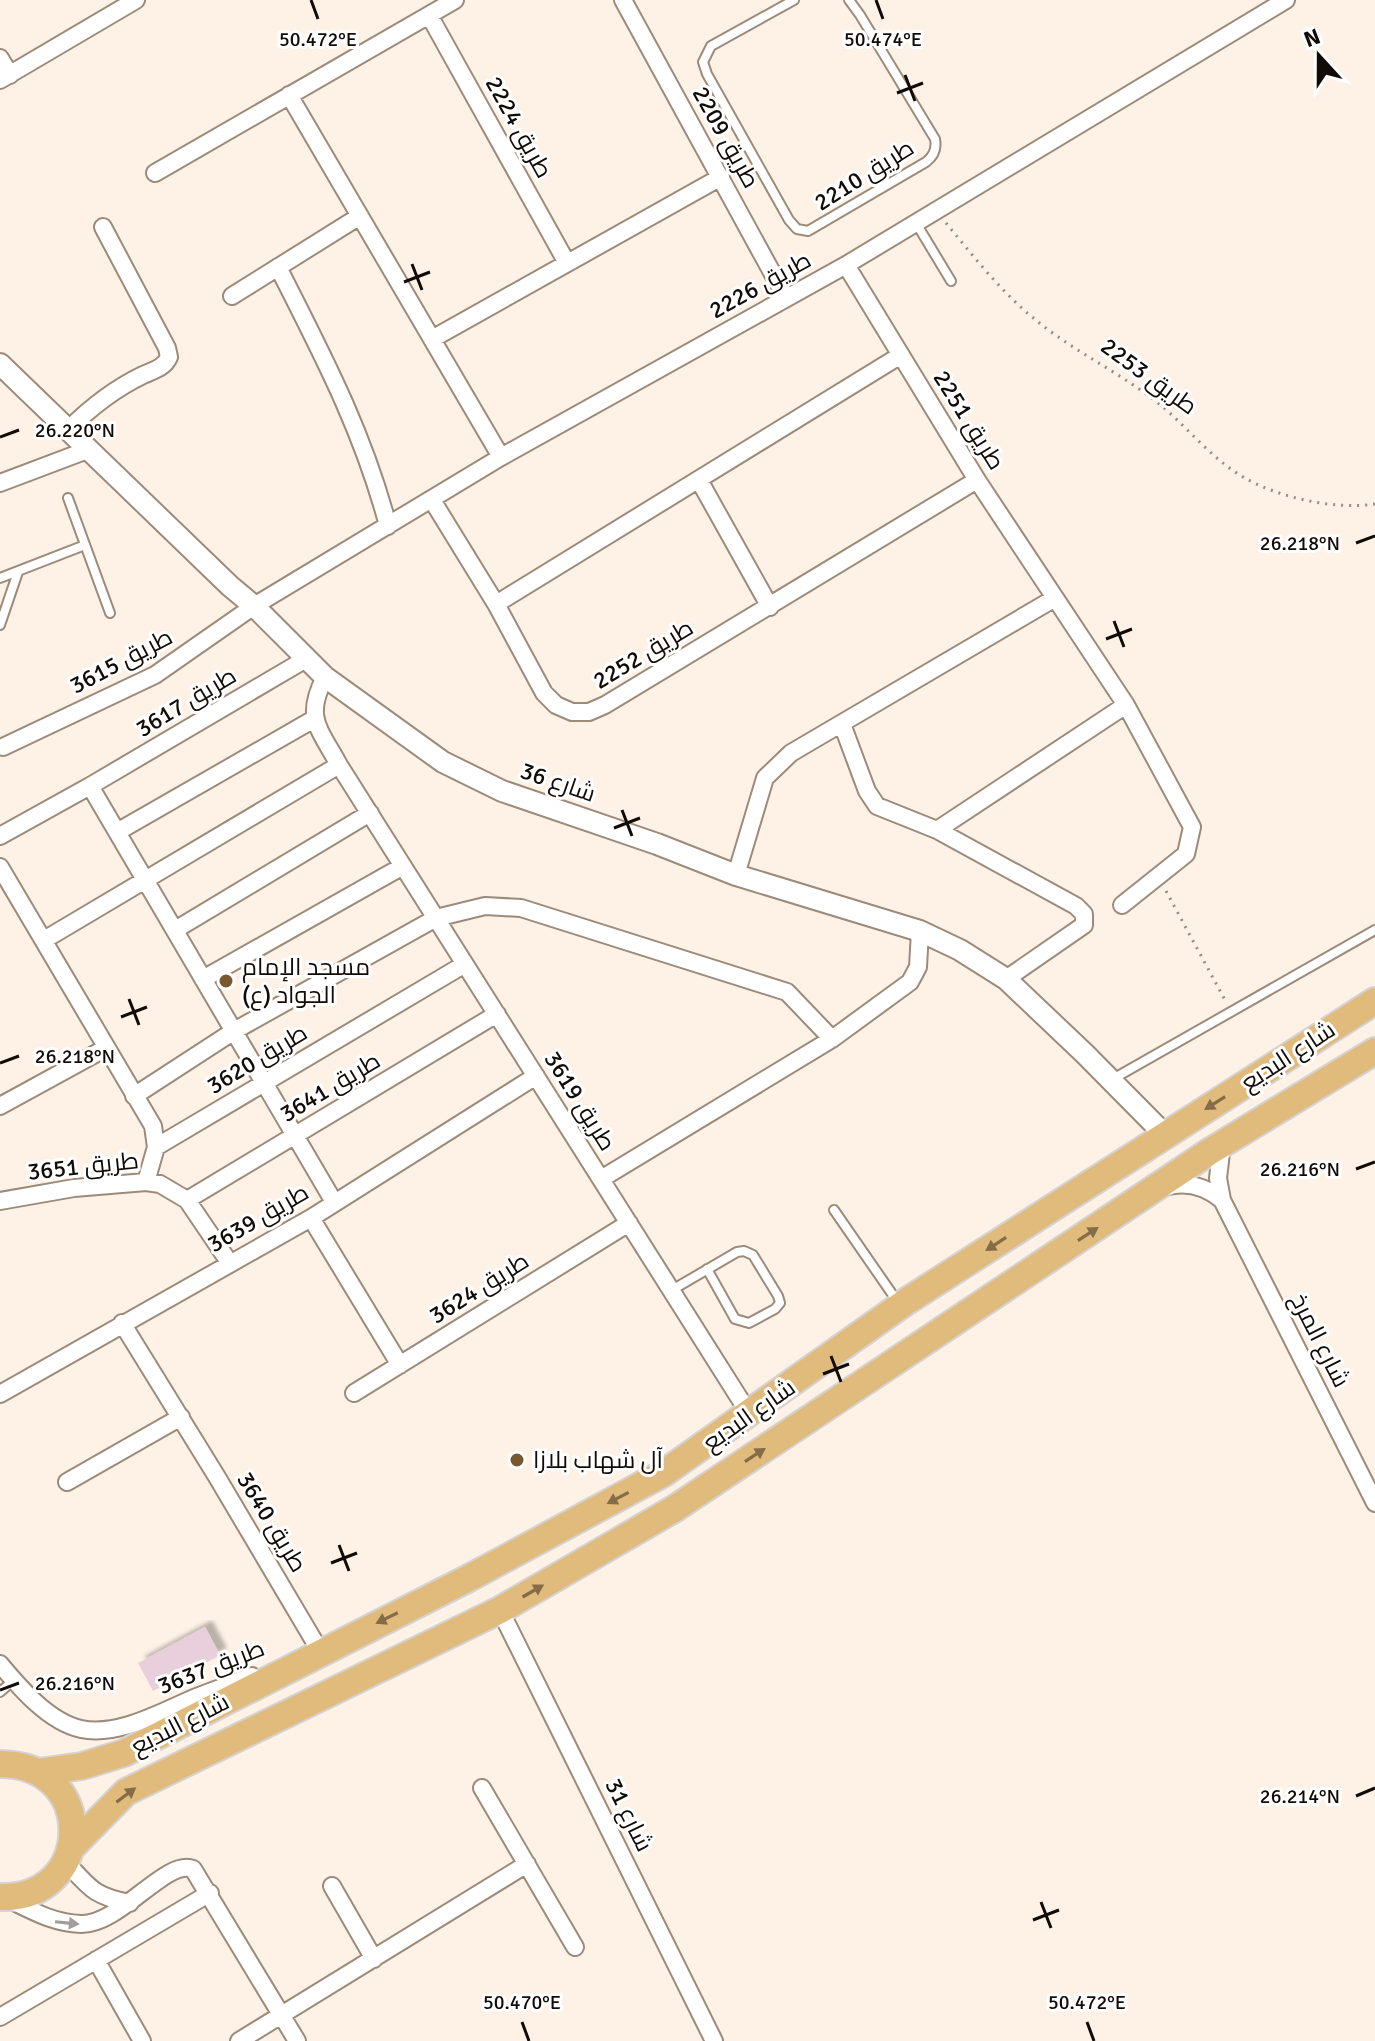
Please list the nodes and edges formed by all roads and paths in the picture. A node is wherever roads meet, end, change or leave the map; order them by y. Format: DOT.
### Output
graph roads {
  1 [pos="136,0"];
  2 [pos="455,0"];
  3 [pos="623,0"];
  4 [pos="793,0"];
  5 [pos="849,0"];
  6 [pos="1286,0"];
  7 [pos="429,15"];
  8 [pos="0,58"];
  9 [pos="5,78"];
  10 [pos="289,95"];
  11 [pos="155,173"];
  12 [pos="721,177"];
  13 [pos="935,211"];
  14 [pos="360,216"];
  15 [pos="916,222"];
  16 [pos="103,227"];
  17 [pos="567,263"];
  18 [pos="846,265"];
  19 [pos="278,267"];
  20 [pos="951,281"];
  21 [pos="232,296"];
  22 [pos="786,298"];
  23 [pos="432,339"];
  24 [pos="901,355"];
  25 [pos="0,364"];
  26 [pos="69,429"];
  27 [pos="90,449"];
  28 [pos="501,457"];
  29 [pos="699,480"];
  30 [pos="977,480"];
  31 [pos="0,483"];
  32 [pos="68,498"];
  33 [pos="432,500"];
  34 [pos="1375,504"];
  35 [pos="388,526"];
  36 [pos="85,545"];
  37 [pos="18,572"];
  38 [pos="0,578"];
  39 [pos="1055,598"];
  40 [pos="496,604"];
  41 [pos="254,606"];
  42 [pos="770,607"];
  43 [pos="110,613"];
  44 [pos="0,625"];
  45 [pos="306,659"];
  46 [pos="325,677"];
  47 [pos="1126,705"];
  48 [pos="314,719"];
  49 [pos="842,724"];
  50 [pos="3,747"];
  51 [pos="339,765"];
  52 [pos="90,786"];
  53 [pos="370,813"];
  54 [pos="937,830"];
  55 [pos="117,832"];
  56 [pos="0,836"];
  57 [pos="403,866"];
  58 [pos="0,867"];
  59 [pos="736,875"];
  60 [pos="1159,877"];
  61 [pos="146,881"];
  62 [pos="1122,905"];
  63 [pos="436,918"];
  64 [pos="175,930"];
  65 [pos="1375,930"];
  66 [pos="920,931"];
  67 [pos="44,940"];
  68 [pos="465,964"];
  69 [pos="203,979"];
  70 [pos="1006,979"];
  71 [pos="1375,1001"];
  72 [pos="1231,1011"];
  73 [pos="497,1014"];
  74 [pos="234,1031"];
  75 [pos="832,1039"];
  76 [pos="106,1048"];
  77 [pos="1375,1051"];
  78 [pos="536,1076"];
  79 [pos="1111,1080"];
  80 [pos="264,1083"];
  81 [pos="134,1096"];
  82 [pos="0,1106"];
  83 [pos="1165,1135"];
  84 [pos="295,1136"];
  85 [pos="1222,1144"];
  86 [pos="156,1147"];
  87 [pos="601,1179"];
  88 [pos="146,1182"];
  89 [pos="1153,1192"];
  90 [pos="187,1200"];
  91 [pos="1222,1200"];
  92 [pos="0,1201"];
  93 [pos="334,1202"];
  94 [pos="834,1210"];
  95 [pos="311,1218"];
  96 [pos="629,1223"];
  97 [pos="229,1262"];
  98 [pos="707,1269"];
  99 [pos="672,1290"];
  100 [pos="900,1306"];
  101 [pos="122,1323"];
  102 [pos="400,1365"];
  103 [pos="354,1393"];
  104 [pos="0,1394"];
  105 [pos="750,1415"];
  106 [pos="181,1417"];
  107 [pos="67,1482"];
  108 [pos="1375,1503"];
  109 [pos="500,1610"];
  110 [pos="320,1651"];
  111 [pos="0,1664"];
  112 [pos="14,1680"];
  113 [pos="0,1692"];
  114 [pos="4,1763"];
  115 [pos="39,1772"];
  116 [pos="482,1788"];
  117 [pos="68,1855"];
  118 [pos="527,1864"];
  119 [pos="332,1886"];
  120 [pos="210,1893"];
  121 [pos="2,1897"];
  122 [pos="130,1903"];
  123 [pos="575,1947"];
  124 [pos="374,1959"];
  125 [pos="96,1960"];
  126 [pos="282,2015"];
  127 [pos="0,2017"];
  128 [pos="707,2038"];
  129 [pos="142,2041"];
  130 [pos="239,2041"];
  131 [pos="297,2041"];
  1 -- 9 [label="street"];
  2 -- 7 [label="street"];
  3 -- 12 [label="street, طريق 2209"];
  4 -- 5 [label="lane, طريق 2210"];
  6 -- 13 [label="street, طريق 2226"];
  7 -- 10 [label="street"];
  7 -- 17 [label="street, طريق 2224"];
  8 -- 9 [label="street"];
  10 -- 11 [label="street"];
  10 -- 14 [label="street"];
  12 -- 17 [label="street"];
  12 -- 22 [label="street, طريق 2209"];
  13 -- 15 [label="street, طريق 2226"];
  13 -- 34 [label="path, طريق 2253"];
  14 -- 19 [label="street"];
  14 -- 23 [label="street"];
  15 -- 18 [label="street, طريق 2226"];
  15 -- 20 [label="lane"];
  16 -- 26 [label="street"];
  17 -- 23 [label="street"];
  18 -- 22 [label="street, طريق 2226"];
  18 -- 24 [label="street, طريق 2251"];
  19 -- 21 [label="street"];
  19 -- 35 [label="street"];
  22 -- 28 [label="street, طريق 2226"];
  23 -- 28 [label="street"];
  24 -- 29 [label="street"];
  24 -- 30 [label="street, طريق 2251"];
  25 -- 26 [label="street, شارع 36"];
  26 -- 27 [label="street, شارع 36"];
  27 -- 31 [label="street"];
  27 -- 41 [label="street, شارع 36"];
  28 -- 33 [label="street, طريق 2226"];
  29 -- 40 [label="street"];
  29 -- 42 [label="street"];
  30 -- 39 [label="street, طريق 2251"];
  30 -- 42 [label="street, طريق 2252"];
  32 -- 36 [label="lane"];
  33 -- 35 [label="street, طريق 2226"];
  33 -- 40 [label="street, طريق 2252"];
  35 -- 41 [label="street, طريق 2226"];
  36 -- 37 [label="lane"];
  36 -- 43 [label="lane"];
  37 -- 38 [label="lane"];
  37 -- 44 [label="lane"];
  39 -- 47 [label="street, طريق 2251"];
  39 -- 49 [label="street"];
  40 -- 42 [label="street, طريق 2252"];
  41 -- 45 [label="street, شارع 36"];
  41 -- 50 [label="street, طريق 3615"];
  45 -- 46 [label="street, شارع 36"];
  45 -- 52 [label="street, طريق 3617"];
  46 -- 48 [label="street"];
  46 -- 59 [label="street, شارع 36"];
  47 -- 54 [label="street"];
  47 -- 60 [label="street, طريق 2251"];
  48 -- 51 [label="street, طريق 3619"];
  48 -- 55 [label="street"];
  49 -- 54 [label="street"];
  49 -- 59 [label="street"];
  51 -- 53 [label="street, طريق 3619"];
  51 -- 61 [label="street"];
  52 -- 55 [label="street"];
  52 -- 56 [label="street, طريق 3617"];
  53 -- 57 [label="street, طريق 3619"];
  53 -- 64 [label="street"];
  54 -- 70 [label="street"];
  55 -- 61 [label="street"];
  57 -- 63 [label="street, طريق 3619"];
  57 -- 69 [label="street"];
  58 -- 67 [label="street"];
  59 -- 66 [label="street, شارع 36"];
  60 -- 62 [label="street, طريق 2251"];
  60 -- 72 [label="path"];
  61 -- 64 [label="street"];
  61 -- 67 [label="street"];
  63 -- 68 [label="street, طريق 3619"];
  63 -- 74 [label="street"];
  63 -- 75 [label="street"];
  64 -- 69 [label="street"];
  65 -- 72 [label="lane"];
  66 -- 70 [label="street, شارع 36"];
  66 -- 75 [label="street"];
  67 -- 76 [label="street"];
  68 -- 73 [label="street, طريق 3619"];
  68 -- 80 [label="street, طريق 3620"];
  69 -- 74 [label="street"];
  70 -- 79 [label="street, شارع 36"];
  71 -- 83 [label="main road, شارع البديع, one-way"];
  72 -- 79 [label="lane"];
  73 -- 78 [label="street, طريق 3619"];
  73 -- 84 [label="street, طريق 3641"];
  74 -- 80 [label="street"];
  74 -- 81 [label="street"];
  75 -- 87 [label="street"];
  76 -- 81 [label="street"];
  76 -- 82 [label="street"];
  77 -- 85 [label="main road, شارع البديع"];
  78 -- 87 [label="street, طريق 3619"];
  78 -- 93 [label="street, طريق 3639"];
  79 -- 83 [label="street, شارع 36"];
  80 -- 84 [label="street"];
  80 -- 86 [label="street, طريق 3620"];
  81 -- 86 [label="street"];
  83 -- 100 [label="main road, شارع البديع, one-way"];
  84 -- 90 [label="street, طريق 3641"];
  84 -- 93 [label="street"];
  85 -- 89 [label="main road, شارع البديع"];
  85 -- 91 [label="street, شارع المرخ"];
  86 -- 88 [label="street"];
  87 -- 96 [label="street, طريق 3619"];
  88 -- 90 [label="street, طريق 3651"];
  88 -- 92 [label="street, طريق 3651"];
  89 -- 91 [label="street"];
  109 -- 89 [label="main road, شارع البديع, one-way"];
  90 -- 97 [label="street"];
  91 -- 108 [label="street, شارع المرخ"];
  93 -- 95 [label="street, طريق 3639"];
  94 -- 100 [label="lane"];
  95 -- 97 [label="street, طريق 3639"];
  95 -- 102 [label="street"];
  96 -- 99 [label="street, طريق 3619"];
  96 -- 102 [label="street, طريق 3624"];
  97 -- 101 [label="street, طريق 3639"];
  98 -- 98 [label="lane"];
  98 -- 99 [label="lane"];
  99 -- 105 [label="street, طريق 3619"];
  100 -- 105 [label="main road, شارع البديع"];
  101 -- 104 [label="street, طريق 3639"];
  101 -- 106 [label="street, طريق 3640"];
  102 -- 103 [label="street, طريق 3624"];
  105 -- 110 [label="main road, شارع البديع, one-way"];
  106 -- 107 [label="street"];
  106 -- 110 [label="street, طريق 3640"];
  117 -- 109 [label="main road, شارع البديع, one-way"];
  109 -- 128 [label="street, شارع 31"];
  110 -- 112 [label="street, طريق 3637"];
  110 -- 115 [label="main road, شارع البديع"];
  111 -- 112 [label="street, طريق 3637"];
  112 -- 113 [label="lane"];
  114 -- 115 [label="main road"];
  115 -- 117 [label="main road"];
  116 -- 118 [label="street"];
  117 -- 121 [label="main road, شارع البديع"];
  117 -- 122 [label="street"];
  118 -- 123 [label="street"];
  118 -- 124 [label="street"];
  119 -- 124 [label="street"];
  120 -- 122 [label="street"];
  120 -- 125 [label="street"];
  120 -- 126 [label="street"];
  121 -- 122 [label="street, one-way"];
  124 -- 126 [label="street"];
  125 -- 127 [label="street"];
  125 -- 129 [label="street"];
  126 -- 130 [label="street"];
  126 -- 131 [label="street"];
}
